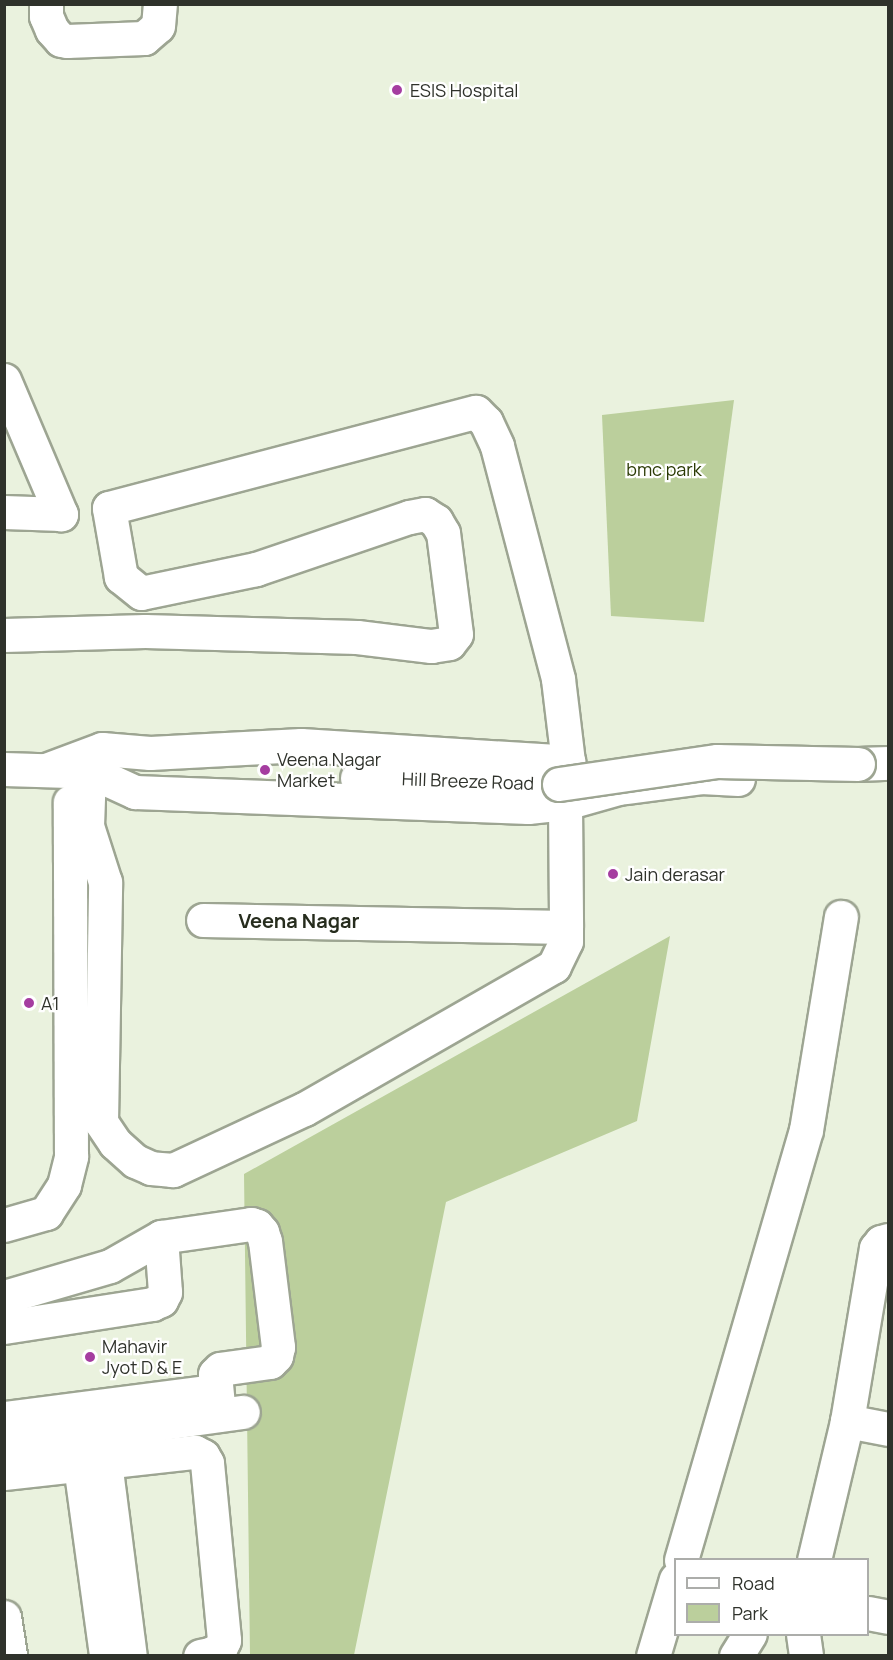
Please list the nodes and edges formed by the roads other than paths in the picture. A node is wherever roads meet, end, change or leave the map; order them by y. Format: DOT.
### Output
graph roads {
  1 [pos="46,4"];
  2 [pos="160,4"];
  3 [pos="4,380"];
  4 [pos="109,508"];
  5 [pos="4,512"];
  6 [pos="61,514"];
  7 [pos="141,593"];
  8 [pos="145,631"];
  9 [pos="4,636"];
  10 [pos="873,764"];
  11 [pos="4,769"];
  12 [pos="68,770"];
  13 [pos="738,779"];
  14 [pos="564,783"];
  15 [pos="841,917"];
  16 [pos="203,920"];
  17 [pos="566,927"];
  18 [pos="4,1225"];
  19 [pos="161,1238"];
  20 [pos="888,1240"];
  21 [pos="4,1297"];
  22 [pos="4,1327"];
  23 [pos="226,1406"];
  24 [pos="847,1421"];
  25 [pos="888,1429"];
  26 [pos="5,1435"];
  27 [pos="87,1454"];
  28 [pos="682,1558"];
  29 [pos="814,1558"];
  30 [pos="674,1582"];
  31 [pos="869,1613"];
  32 [pos="4,1617"];
  33 [pos="888,1617"];
  34 [pos="749,1636"];
  35 [pos="803,1636"];
  36 [pos="10,1656"];
  37 [pos="106,1656"];
  38 [pos="130,1656"];
  39 [pos="200,1656"];
  40 [pos="653,1656"];
  41 [pos="736,1656"];
  42 [pos="806,1656"];
  1 -- 2 [label="street"];
  3 -- 6 [label="street"];
  4 -- 6 [label="street"];
  4 -- 7 [label="street"];
  4 -- 14 [label="street"];
  5 -- 6 [label="street"];
  7 -- 8 [label="street"];
  7 -- 8 [label="street"];
  8 -- 9 [label="street"];
  10 -- 14 [label="street, Hill Breeze Road, bridge"];
  11 -- 12 [label="street, Hill Breeze Road"];
  12 -- 14 [label="street, Hill Breeze Road"];
  12 -- 14 [label="street"];
  12 -- 17 [label="street"];
  12 -- 18 [label="street"];
  13 -- 14 [label="street"];
  14 -- 17 [label="street"];
  15 -- 28 [label="street"];
  16 -- 17 [label="street"];
  19 -- 21 [label="street"];
  19 -- 22 [label="street"];
  19 -- 23 [label="street"];
  20 -- 24 [label="street"];
  23 -- 26 [label="street"];
  23 -- 27 [label="street"];
  24 -- 25 [label="street"];
  24 -- 29 [label="street"];
  26 -- 27 [label="street"];
  27 -- 37 [label="street"];
  27 -- 38 [label="street"];
  27 -- 39 [label="street"];
  30 -- 40 [label="street"];
  31 -- 33 [label="street"];
  32 -- 36 [label="street"];
  34 -- 41 [label="street"];
  35 -- 42 [label="street"];
}
